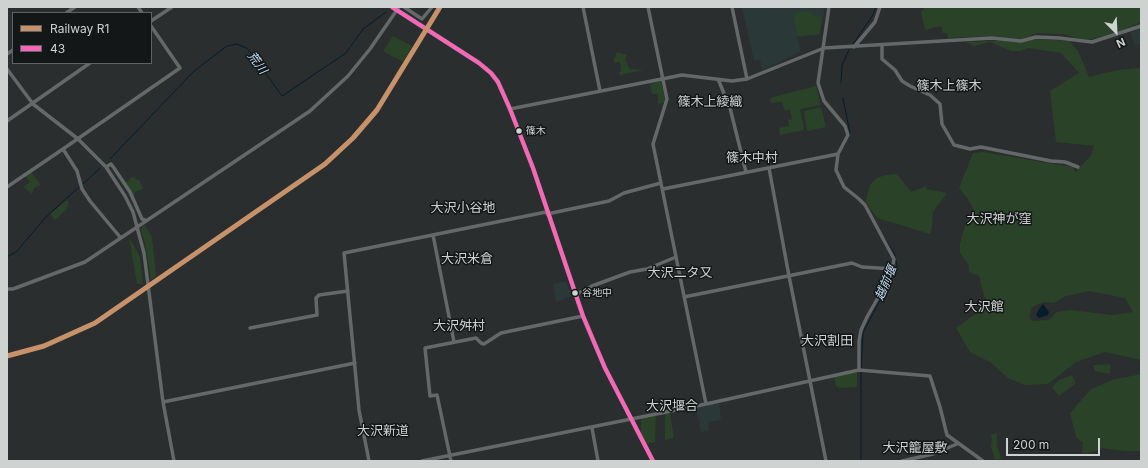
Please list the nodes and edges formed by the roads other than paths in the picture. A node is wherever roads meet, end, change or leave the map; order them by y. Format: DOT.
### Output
graph roads {
  1 [pos="172,7"];
  2 [pos="392,7"];
  3 [pos="399,7"];
  4 [pos="404,7"];
  5 [pos="432,7"];
  6 [pos="583,7"];
  7 [pos="648,7"];
  8 [pos="732,7"];
  9 [pos="829,7"];
  10 [pos="880,7"];
  11 [pos="152,20"];
  12 [pos="1141,26"];
  13 [pos="152,27"];
  14 [pos="882,45"];
  15 [pos="854,47"];
  16 [pos="824,48"];
  17 [pos="89,64"];
  18 [pos="7,69"];
  19 [pos="664,78"];
  20 [pos="718,79"];
  21 [pos="746,79"];
  22 [pos="600,91"];
  23 [pos="33,104"];
  24 [pos="510,108"];
  25 [pos="7,121"];
  26 [pos="78,139"];
  27 [pos="63,149"];
  28 [pos="838,154"];
  29 [pos="106,167"];
  30 [pos="1078,167"];
  31 [pos="769,168"];
  32 [pos="746,172"];
  33 [pos="661,183"];
  34 [pos="7,187"];
  35 [pos="663,189"];
  36 [pos="547,213"];
  37 [pos="145,220"];
  38 [pos="434,235"];
  39 [pos="120,237"];
  40 [pos="676,257"];
  41 [pos="893,269"];
  42 [pos="788,276"];
  43 [pos="7,289"];
  44 [pos="348,291"];
  45 [pos="575,295"];
  46 [pos="684,297"];
  47 [pos="583,316"];
  48 [pos="250,328"];
  49 [pos="454,342"];
  50 [pos="355,363"];
  51 [pos="861,371"];
  52 [pos="811,382"];
  53 [pos="163,402"];
  54 [pos="706,404"];
  55 [pos="630,419"];
  56 [pos="592,428"];
  57 [pos="957,444"];
  58 [pos="450,455"];
  59 [pos="174,461"];
  60 [pos="369,461"];
  61 [pos="422,461"];
  62 [pos="451,461"];
  63 [pos="598,461"];
  64 [pos="653,461"];
  65 [pos="826,461"];
  66 [pos="902,461"];
  67 [pos="983,461"];
  1 -- 11 [label="street"];
  2 -- 24 [label="main road"];
  3 -- 37 [label="street"];
  4 -- 5 [label="street"];
  6 -- 22 [label="street"];
  7 -- 19 [label="street"];
  8 -- 21 [label="street"];
  9 -- 16 [label="street"];
  10 -- 15 [label="street"];
  12 -- 14 [label="street"];
  13 -- 26 [label="street"];
  14 -- 15 [label="street"];
  14 -- 30 [label="street"];
  15 -- 16 [label="street"];
  16 -- 21 [label="street"];
  16 -- 28 [label="street"];
  17 -- 23 [label="street"];
  18 -- 23 [label="street"];
  19 -- 20 [label="street"];
  19 -- 22 [label="street"];
  19 -- 33 [label="street"];
  20 -- 21 [label="street"];
  20 -- 32 [label="street"];
  22 -- 24 [label="street"];
  23 -- 25 [label="street"];
  23 -- 26 [label="street"];
  24 -- 36 [label="main road"];
  26 -- 27 [label="street"];
  26 -- 29 [label="street"];
  27 -- 34 [label="street"];
  27 -- 39 [label="street"];
  28 -- 31 [label="street"];
  28 -- 41 [label="street"];
  29 -- 37 [label="street"];
  29 -- 53 [label="street"];
  31 -- 32 [label="street"];
  31 -- 42 [label="street"];
  32 -- 35 [label="street"];
  33 -- 35 [label="street"];
  33 -- 36 [label="street"];
  35 -- 40 [label="street"];
  36 -- 38 [label="street"];
  36 -- 45 [label="main road"];
  37 -- 39 [label="street"];
  38 -- 44 [label="street"];
  38 -- 49 [label="street"];
  39 -- 43 [label="street"];
  40 -- 45 [label="street"];
  40 -- 46 [label="street"];
  41 -- 42 [label="street"];
  41 -- 51 [label="street"];
  42 -- 46 [label="street"];
  42 -- 52 [label="street"];
  44 -- 48 [label="street"];
  44 -- 50 [label="street"];
  45 -- 47 [label="main road"];
  46 -- 54 [label="street"];
  47 -- 49 [label="street"];
  47 -- 55 [label="main road"];
  49 -- 58 [label="street"];
  50 -- 53 [label="street"];
  50 -- 60 [label="street"];
  51 -- 52 [label="street"];
  51 -- 57 [label="street"];
  52 -- 54 [label="street"];
  52 -- 65 [label="street"];
  53 -- 59 [label="street"];
  54 -- 55 [label="street"];
  55 -- 56 [label="street"];
  55 -- 64 [label="main road"];
  56 -- 58 [label="street"];
  56 -- 63 [label="street"];
  57 -- 66 [label="street"];
  57 -- 67 [label="street"];
  58 -- 61 [label="street"];
  58 -- 62 [label="street"];
}
